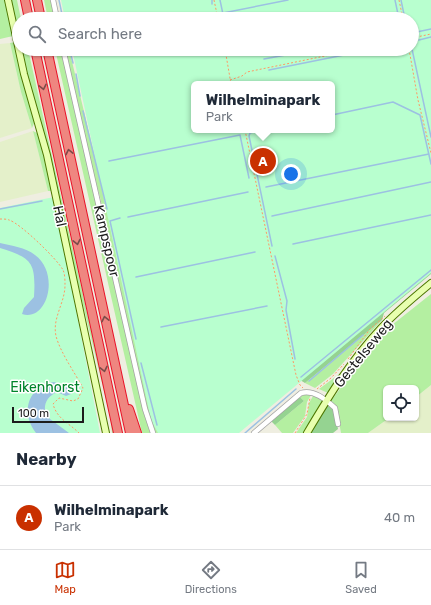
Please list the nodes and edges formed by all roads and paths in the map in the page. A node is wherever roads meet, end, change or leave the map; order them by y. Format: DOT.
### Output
graph roads {
  1 [pos="8,0"];
  2 [pos="25,0"];
  3 [pos="37,0"];
  4 [pos="53,0"];
  5 [pos="214,0"];
  6 [pos="399,0"];
  7 [pos="28,12"];
  8 [pos="40,12"];
  9 [pos="56,12"];
  10 [pos="217,12"];
  11 [pos="402,12"];
  12 [pos="12,18"];
  13 [pos="431,34"];
  14 [pos="419,37"];
  15 [pos="20,56"];
  16 [pos="37,56"];
  17 [pos="48,56"];
  18 [pos="65,56"];
  19 [pos="226,56"];
  20 [pos="325,56"];
  21 [pos="410,56"];
  22 [pos="230,80"];
  23 [pos="246,133"];
  24 [pos="431,153"];
  25 [pos="0,219"];
  26 [pos="431,283"];
  27 [pos="116,371"];
  28 [pos="306,391"];
  29 [pos="314,393"];
  30 [pos="326,400"];
  31 [pos="338,424"];
  32 [pos="79,433"];
  33 [pos="106,433"];
  34 [pos="118,433"];
  35 [pos="130,433"];
  36 [pos="137,433"];
  37 [pos="153,433"];
  38 [pos="254,433"];
  39 [pos="295,433"];
  40 [pos="306,433"];
  1 -- 12 [label="street, Hal"];
  2 -- 7 [label="highway"];
  3 -- 8 [label="highway"];
  4 -- 9 [label="street"];
  5 -- 10 [label="path"];
  6 -- 11 [label="path"];
  13 -- 14 [label="path"];
  15 -- 33 [label="street, Hal"];
  16 -- 34 [label="highway, one-way"];
  27 -- 17 [label="highway, one-way"];
  18 -- 37 [label="street, Kampspoor"];
  19 -- 22 [label="path"];
  20 -- 22 [label="path"];
  21 -- 24 [label="path"];
  23 -- 28 [label="path"];
  25 -- 32 [label="path"];
  26 -- 30 [label="street, Gestelseweg"];
  27 -- 35 [label="highway"];
  27 -- 36 [label="highway"];
  28 -- 29 [label="street"];
  28 -- 38 [label="street"];
  29 -- 30 [label="street"];
  29 -- 39 [label="path"];
  30 -- 31 [label="street"];
  30 -- 40 [label="street, Gestelseweg"];
}
